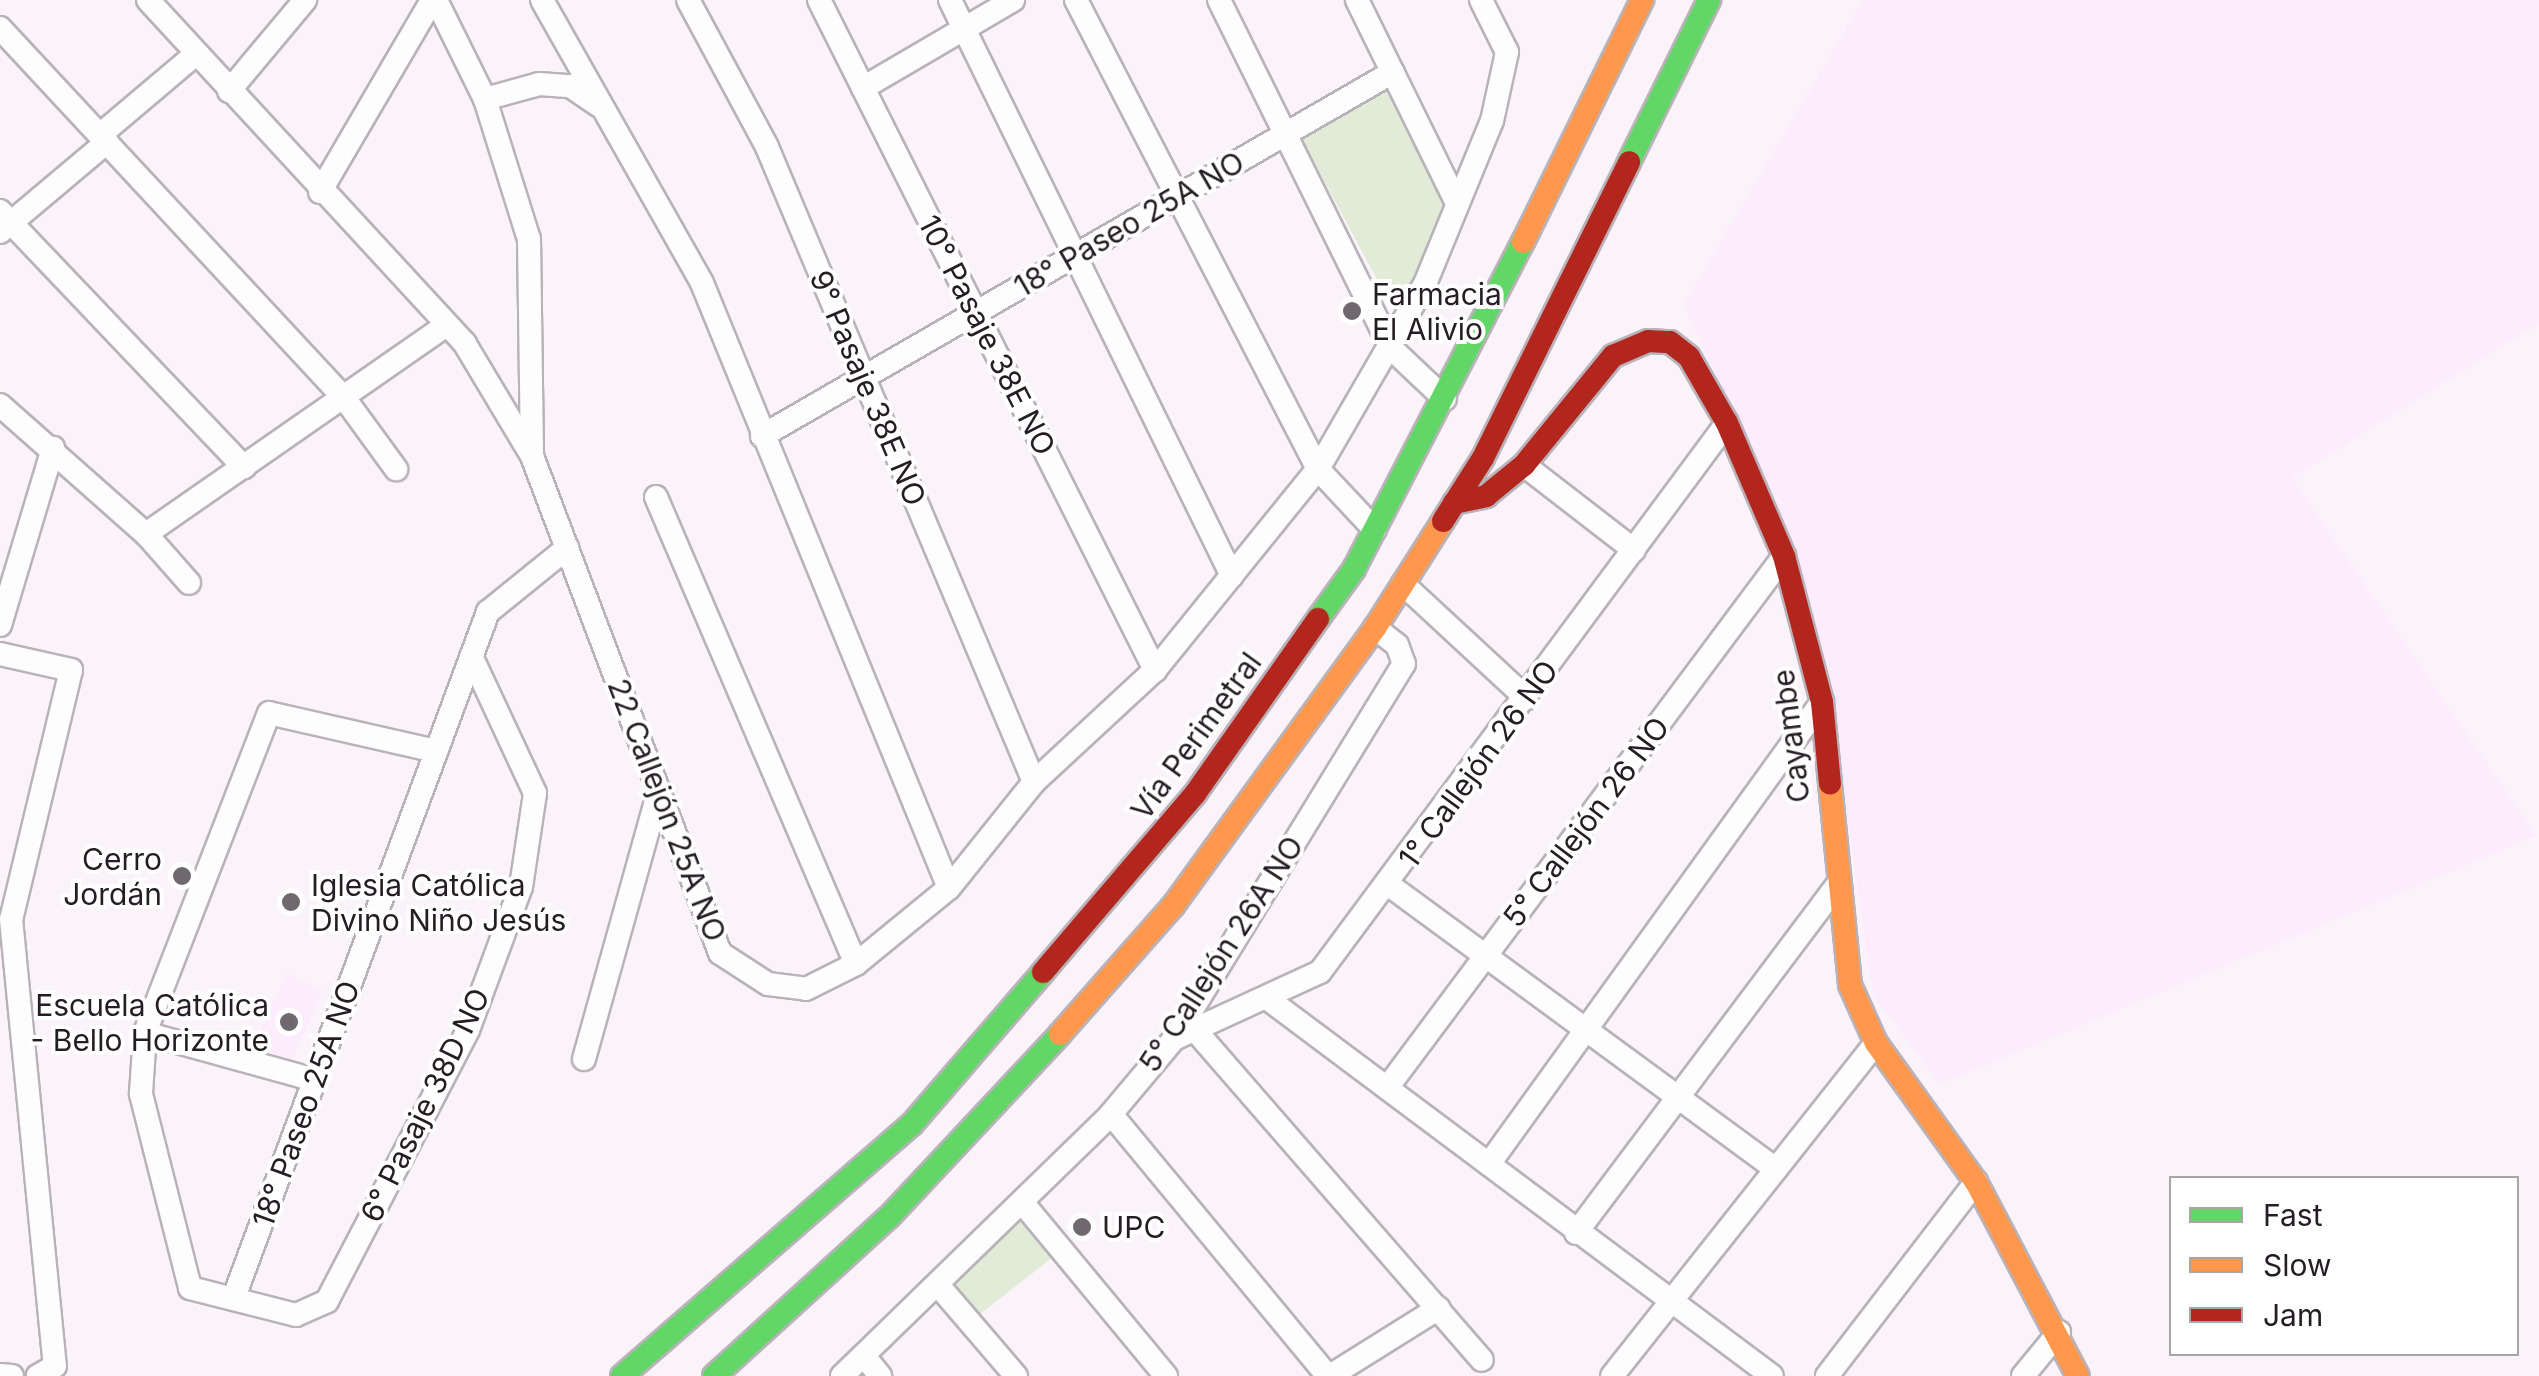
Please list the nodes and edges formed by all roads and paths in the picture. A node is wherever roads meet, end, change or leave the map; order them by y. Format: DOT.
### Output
graph roads {
  1 [pos="305,0"];
  2 [pos="434,0"];
  3 [pos="542,0"];
  4 [pos="688,0"];
  5 [pos="819,0"];
  6 [pos="950,0"];
  7 [pos="1013,0"];
  8 [pos="1076,0"];
  9 [pos="1219,0"];
  10 [pos="1358,0"];
  11 [pos="1481,0"];
  12 [pos="1642,0"];
  13 [pos="1709,0"];
  14 [pos="1736,0"];
  15 [pos="151,1"];
  16 [pos="0,28"];
  17 [pos="964,29"];
  18 [pos="196,54"];
  19 [pos="1677,68"];
  20 [pos="1393,72"];
  21 [pos="864,88"];
  22 [pos="229,91"];
  23 [pos="485,99"];
  24 [pos="600,107"];
  25 [pos="1285,134"];
  26 [pos="104,138"];
  27 [pos="320,192"];
  28 [pos="1173,198"];
  29 [pos="1455,199"];
  30 [pos="4,222"];
  31 [pos="1076,255"];
  32 [pos="976,312"];
  33 [pos="447,325"];
  34 [pos="1391,348"];
  35 [pos="864,377"];
  36 [pos="344,399"];
  37 [pos="1445,399"];
  38 [pos="0,404"];
  39 [pos="1727,423"];
  40 [pos="762,436"];
  41 [pos="52,448"];
  42 [pos="532,456"];
  43 [pos="1524,465"];
  44 [pos="244,467"];
  45 [pos="396,470"];
  46 [pos="1318,470"];
  47 [pos="656,497"];
  48 [pos="1454,503"];
  49 [pos="1375,530"];
  50 [pos="146,534"];
  51 [pos="567,548"];
  52 [pos="1634,550"];
  53 [pos="1784,556"];
  54 [pos="1232,576"];
  55 [pos="190,583"];
  56 [pos="1403,584"];
  57 [pos="0,625"];
  58 [pos="1375,628"];
  59 [pos="0,654"];
  60 [pos="471,656"];
  61 [pos="1155,670"];
  62 [pos="1526,698"];
  63 [pos="1822,702"];
  64 [pos="436,751"];
  65 [pos="1034,782"];
  66 [pos="659,790"];
  67 [pos="1389,885"];
  68 [pos="1836,885"];
  69 [pos="948,888"];
  70 [pos="1486,956"];
  71 [pos="856,964"];
  72 [pos="1268,999"];
  73 [pos="1586,1030"];
  74 [pos="145,1033"];
  75 [pos="1184,1034"];
  76 [pos="1876,1043"];
  77 [pos="584,1059"];
  78 [pos="314,1080"];
  79 [pos="1387,1088"];
  80 [pos="1682,1099"];
  81 [pos="1111,1114"];
  82 [pos="1489,1164"];
  83 [pos="1776,1169"];
  84 [pos="1976,1182"];
  85 [pos="1022,1202"];
  86 [pos="1576,1233"];
  87 [pos="938,1285"];
  88 [pos="234,1297"];
  89 [pos="1672,1301"];
  90 [pos="1439,1308"];
  91 [pos="2059,1332"];
  92 [pos="864,1356"];
  93 [pos="1482,1360"];
  94 [pos="0,1375"];
  95 [pos="12,1376"];
  96 [pos="38,1376"];
  97 [pos="622,1376"];
  98 [pos="714,1376"];
  99 [pos="842,1376"];
  100 [pos="880,1376"];
  101 [pos="1016,1376"];
  102 [pos="1166,1376"];
  103 [pos="1330,1376"];
  104 [pos="1612,1376"];
  105 [pos="1772,1376"];
  106 [pos="1828,1376"];
  107 [pos="2023,1376"];
  108 [pos="2078,1376"];
  1 -- 22 [label="street"];
  2 -- 23 [label="street"];
  2 -- 27 [label="street"];
  3 -- 24 [label="street"];
  4 -- 35 [label="street, 9° Pasaje 38E NO"];
  5 -- 21 [label="street, 10° Pasaje 38E NO"];
  6 -- 17 [label="street"];
  7 -- 17 [label="street"];
  8 -- 28 [label="street"];
  9 -- 25 [label="street"];
  10 -- 20 [label="street"];
  11 -- 29 [label="street, 22 Callejón 25A NO"];
  12 -- 37 [label="main road, Vía Perimetral"];
  13 -- 19 [label="main road"];
  14 -- 19 [label="main road"];
  15 -- 18 [label="street, 22 Callejón 25A NO"];
  16 -- 26 [label="street"];
  17 -- 21 [label="street"];
  17 -- 31 [label="street"];
  18 -- 22 [label="street, 22 Callejón 25A NO"];
  18 -- 26 [label="street"];
  19 -- 48 [label="main road"];
  20 -- 25 [label="street, 18° Paseo 25A NO"];
  20 -- 29 [label="street"];
  21 -- 32 [label="street, 10° Pasaje 38E NO"];
  22 -- 27 [label="street, 22 Callejón 25A NO"];
  23 -- 24 [label="street"];
  23 -- 42 [label="street"];
  24 -- 40 [label="street"];
  25 -- 28 [label="street, 18° Paseo 25A NO"];
  25 -- 34 [label="street"];
  26 -- 30 [label="street"];
  26 -- 36 [label="street"];
  27 -- 33 [label="street, 22 Callejón 25A NO"];
  28 -- 31 [label="street, 18° Paseo 25A NO"];
  28 -- 46 [label="street"];
  29 -- 34 [label="street, 22 Callejón 25A NO"];
  30 -- 44 [label="street"];
  31 -- 32 [label="street, 18° Paseo 25A NO"];
  31 -- 54 [label="street"];
  32 -- 35 [label="street, 18° Paseo 25A NO"];
  32 -- 61 [label="street, 10° Pasaje 38E NO"];
  33 -- 36 [label="street"];
  33 -- 42 [label="street, 22 Callejón 25A NO"];
  34 -- 37 [label="street"];
  34 -- 46 [label="street, 22 Callejón 25A NO"];
  35 -- 40 [label="street, 18° Paseo 25A NO"];
  35 -- 65 [label="street, 9° Pasaje 38E NO"];
  36 -- 44 [label="street"];
  36 -- 45 [label="street"];
  37 -- 49 [label="main road, Vía Perimetral"];
  38 -- 41 [label="street"];
  39 -- 43 [label="main road, Cayambe"];
  39 -- 52 [label="street, 1° Callejón 26 NO"];
  39 -- 53 [label="main road, Cayambe"];
  40 -- 69 [label="street"];
  41 -- 50 [label="street"];
  41 -- 57 [label="street"];
  42 -- 51 [label="street, 22 Callejón 25A NO"];
  43 -- 48 [label="main road, Cayambe"];
  43 -- 52 [label="street"];
  44 -- 50 [label="street"];
  46 -- 49 [label="street"];
  46 -- 54 [label="street, 22 Callejón 25A NO"];
  47 -- 71 [label="street"];
  48 -- 56 [label="main road"];
  49 -- 97 [label="main road, Vía Perimetral"];
  50 -- 55 [label="street"];
  51 -- 60 [label="street, 18° Paseo 25A NO"];
  51 -- 66 [label="street, 22 Callejón 25A NO"];
  52 -- 62 [label="street, 1° Callejón 26 NO"];
  53 -- 63 [label="main road, Cayambe"];
  53 -- 70 [label="street, 5° Callejón 26 NO"];
  54 -- 61 [label="street, 22 Callejón 25A NO"];
  56 -- 58 [label="main road"];
  56 -- 62 [label="street"];
  58 -- 75 [label="street, 5° Callejón 26A NO"];
  58 -- 98 [label="main road"];
  59 -- 96 [label="street"];
  60 -- 64 [label="street, 18° Paseo 25A NO"];
  60 -- 88 [label="street, 6° Pasaje 38D NO"];
  61 -- 65 [label="street, 22 Callejón 25A NO"];
  62 -- 67 [label="street, 1° Callejón 26 NO"];
  63 -- 68 [label="main road, Cayambe"];
  63 -- 73 [label="street"];
  64 -- 74 [label="street"];
  64 -- 78 [label="street, 18° Paseo 25A NO"];
  65 -- 69 [label="street, 22 Callejón 25A NO"];
  66 -- 71 [label="street, 22 Callejón 25A NO"];
  66 -- 77 [label="street"];
  67 -- 70 [label="street"];
  67 -- 72 [label="street, 1° Callejón 26 NO"];
  68 -- 76 [label="main road, Cayambe"];
  68 -- 80 [label="street"];
  69 -- 71 [label="street, 22 Callejón 25A NO"];
  70 -- 73 [label="street"];
  70 -- 79 [label="street, 5° Callejón 26 NO"];
  72 -- 75 [label="street, 1° Callejón 26 NO"];
  72 -- 79 [label="street"];
  73 -- 80 [label="street"];
  73 -- 82 [label="street"];
  74 -- 78 [label="street"];
  74 -- 88 [label="street, 6° Pasaje 38D NO"];
  75 -- 81 [label="street, 5° Callejón 26A NO"];
  75 -- 90 [label="street"];
  76 -- 83 [label="street"];
  76 -- 84 [label="main road, Cayambe"];
  78 -- 88 [label="street, 18° Paseo 25A NO"];
  79 -- 82 [label="street"];
  80 -- 83 [label="street"];
  80 -- 86 [label="street"];
  81 -- 85 [label="street, 5° Callejón 26A NO"];
  81 -- 103 [label="street"];
  82 -- 86 [label="street"];
  83 -- 89 [label="street"];
  84 -- 91 [label="main road, Cayambe"];
  84 -- 106 [label="street"];
  85 -- 87 [label="street, 5° Callejón 26A NO"];
  85 -- 102 [label="street"];
  86 -- 89 [label="street"];
  87 -- 92 [label="street, 5° Callejón 26A NO"];
  87 -- 101 [label="street"];
  89 -- 104 [label="street"];
  89 -- 105 [label="street"];
  90 -- 93 [label="street"];
  90 -- 103 [label="street"];
  91 -- 107 [label="street"];
  91 -- 108 [label="main road, Cayambe"];
  92 -- 99 [label="street, 5° Callejón 26A NO"];
  92 -- 100 [label="street"];
  94 -- 95 [label="street"];
}
